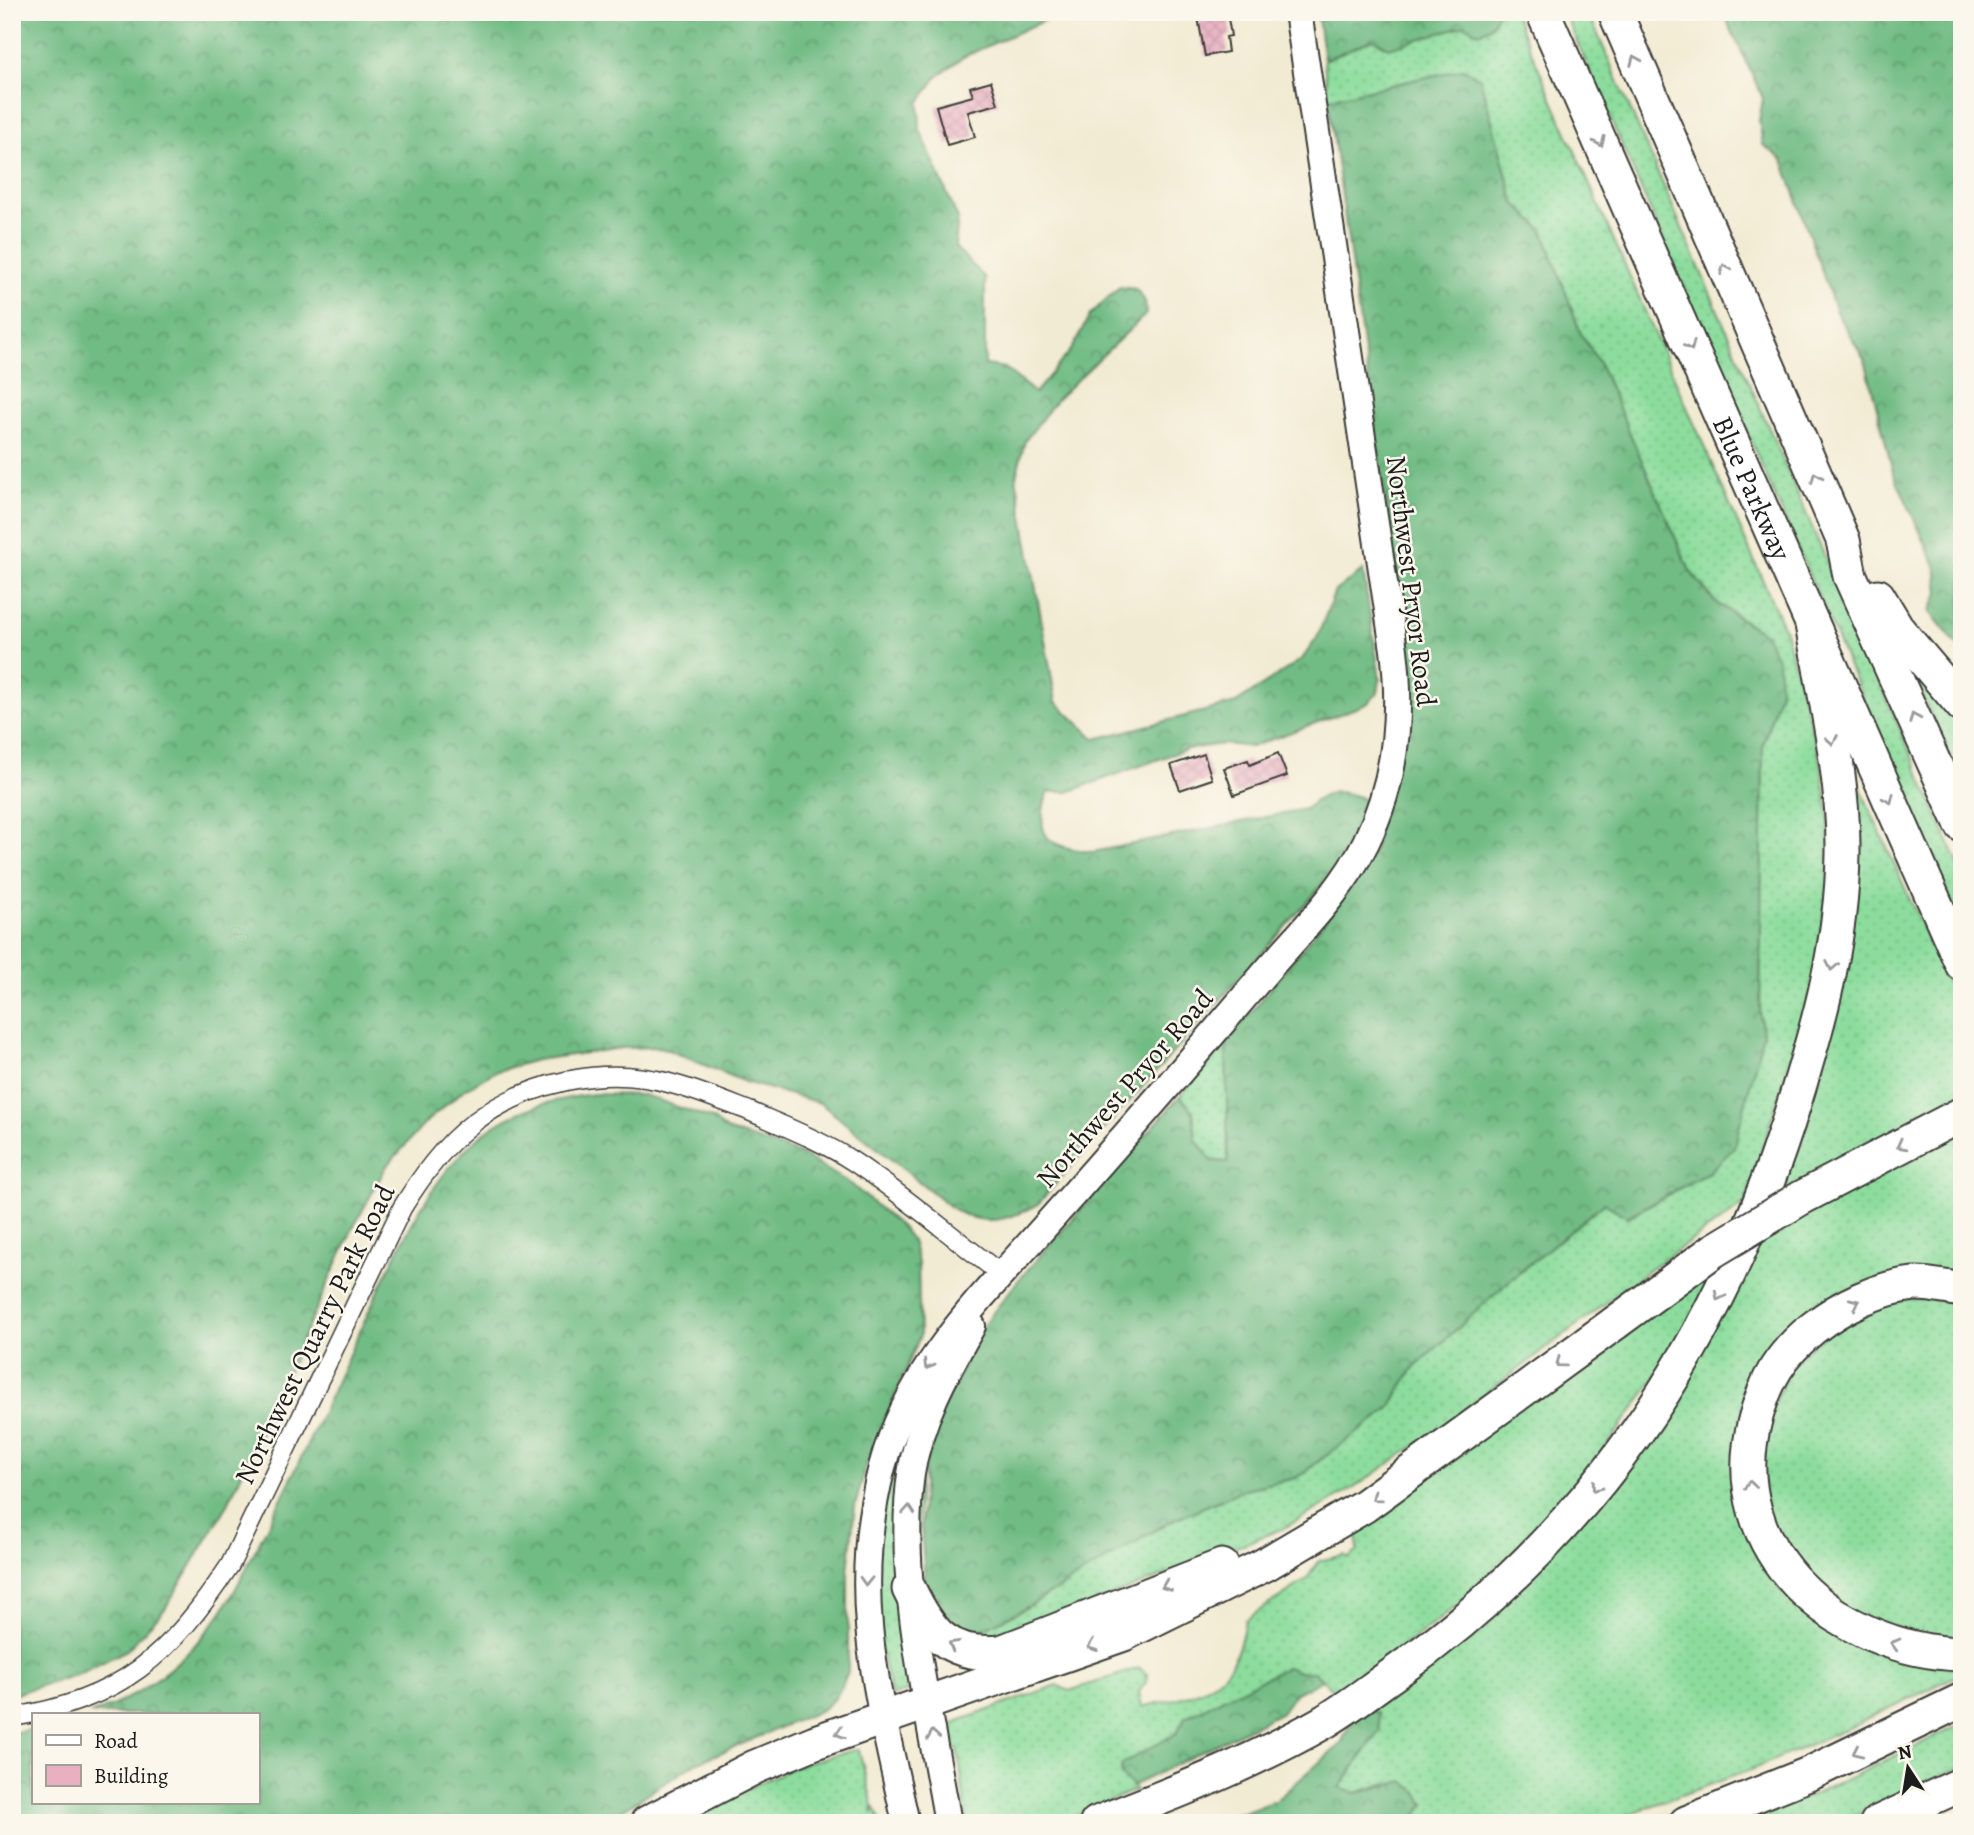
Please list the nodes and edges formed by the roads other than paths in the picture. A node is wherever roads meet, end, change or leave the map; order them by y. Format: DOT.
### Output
graph roads {
  1 [pos="1298,12"];
  2 [pos="1543,12"];
  3 [pos="1615,12"];
  4 [pos="1843,540"];
  5 [pos="1812,624"];
  6 [pos="1962,705"];
  7 [pos="1962,825"];
  8 [pos="1962,964"];
  9 [pos="1962,1114"];
  10 [pos="1001,1274"];
  11 [pos="1962,1290"];
  12 [pos="1323,1531"];
  13 [pos="909,1589"];
  14 [pos="1962,1654"];
  15 [pos="1962,1700"];
  16 [pos="928,1705"];
  17 [pos="12,1717"];
  18 [pos="881,1720"];
  19 [pos="1962,1784"];
  20 [pos="946,1813"];
  21 [pos="906,1821"];
  22 [pos="647,1823"];
  23 [pos="1097,1823"];
  24 [pos="1686,1823"];
  25 [pos="1877,1823"];
  1 -- 10 [label="main road, Northwest Pryor Road"];
  2 -- 5 [label="highway, Blue Parkway, one-way"];
  4 -- 3 [label="highway, one-way"];
  4 -- 6 [label="highway"];
  7 -- 4 [label="highway, one-way"];
  5 -- 8 [label="highway, Blue Parkway, one-way"];
  5 -- 23 [label="highway, one-way"];
  9 -- 12 [label="highway, one-way, bridge"];
  13 -- 10 [label="main road, Northwest Pryor Road, one-way"];
  10 -- 17 [label="street, Northwest Quarry Park Road"];
  10 -- 18 [label="main road, Northwest Pryor Road, one-way"];
  14 -- 11 [label="highway, one-way"];
  12 -- 13 [label="highway, one-way"];
  12 -- 16 [label="highway, one-way"];
  13 -- 16 [label="main road, Northwest Pryor Road"];
  15 -- 24 [label="highway, one-way"];
  16 -- 18 [label="highway"];
  20 -- 16 [label="main road, Northwest Pryor Road, one-way"];
  18 -- 21 [label="main road, Northwest Pryor Road"];
  18 -- 22 [label="highway, one-way"];
  19 -- 25 [label="highway"];
}
